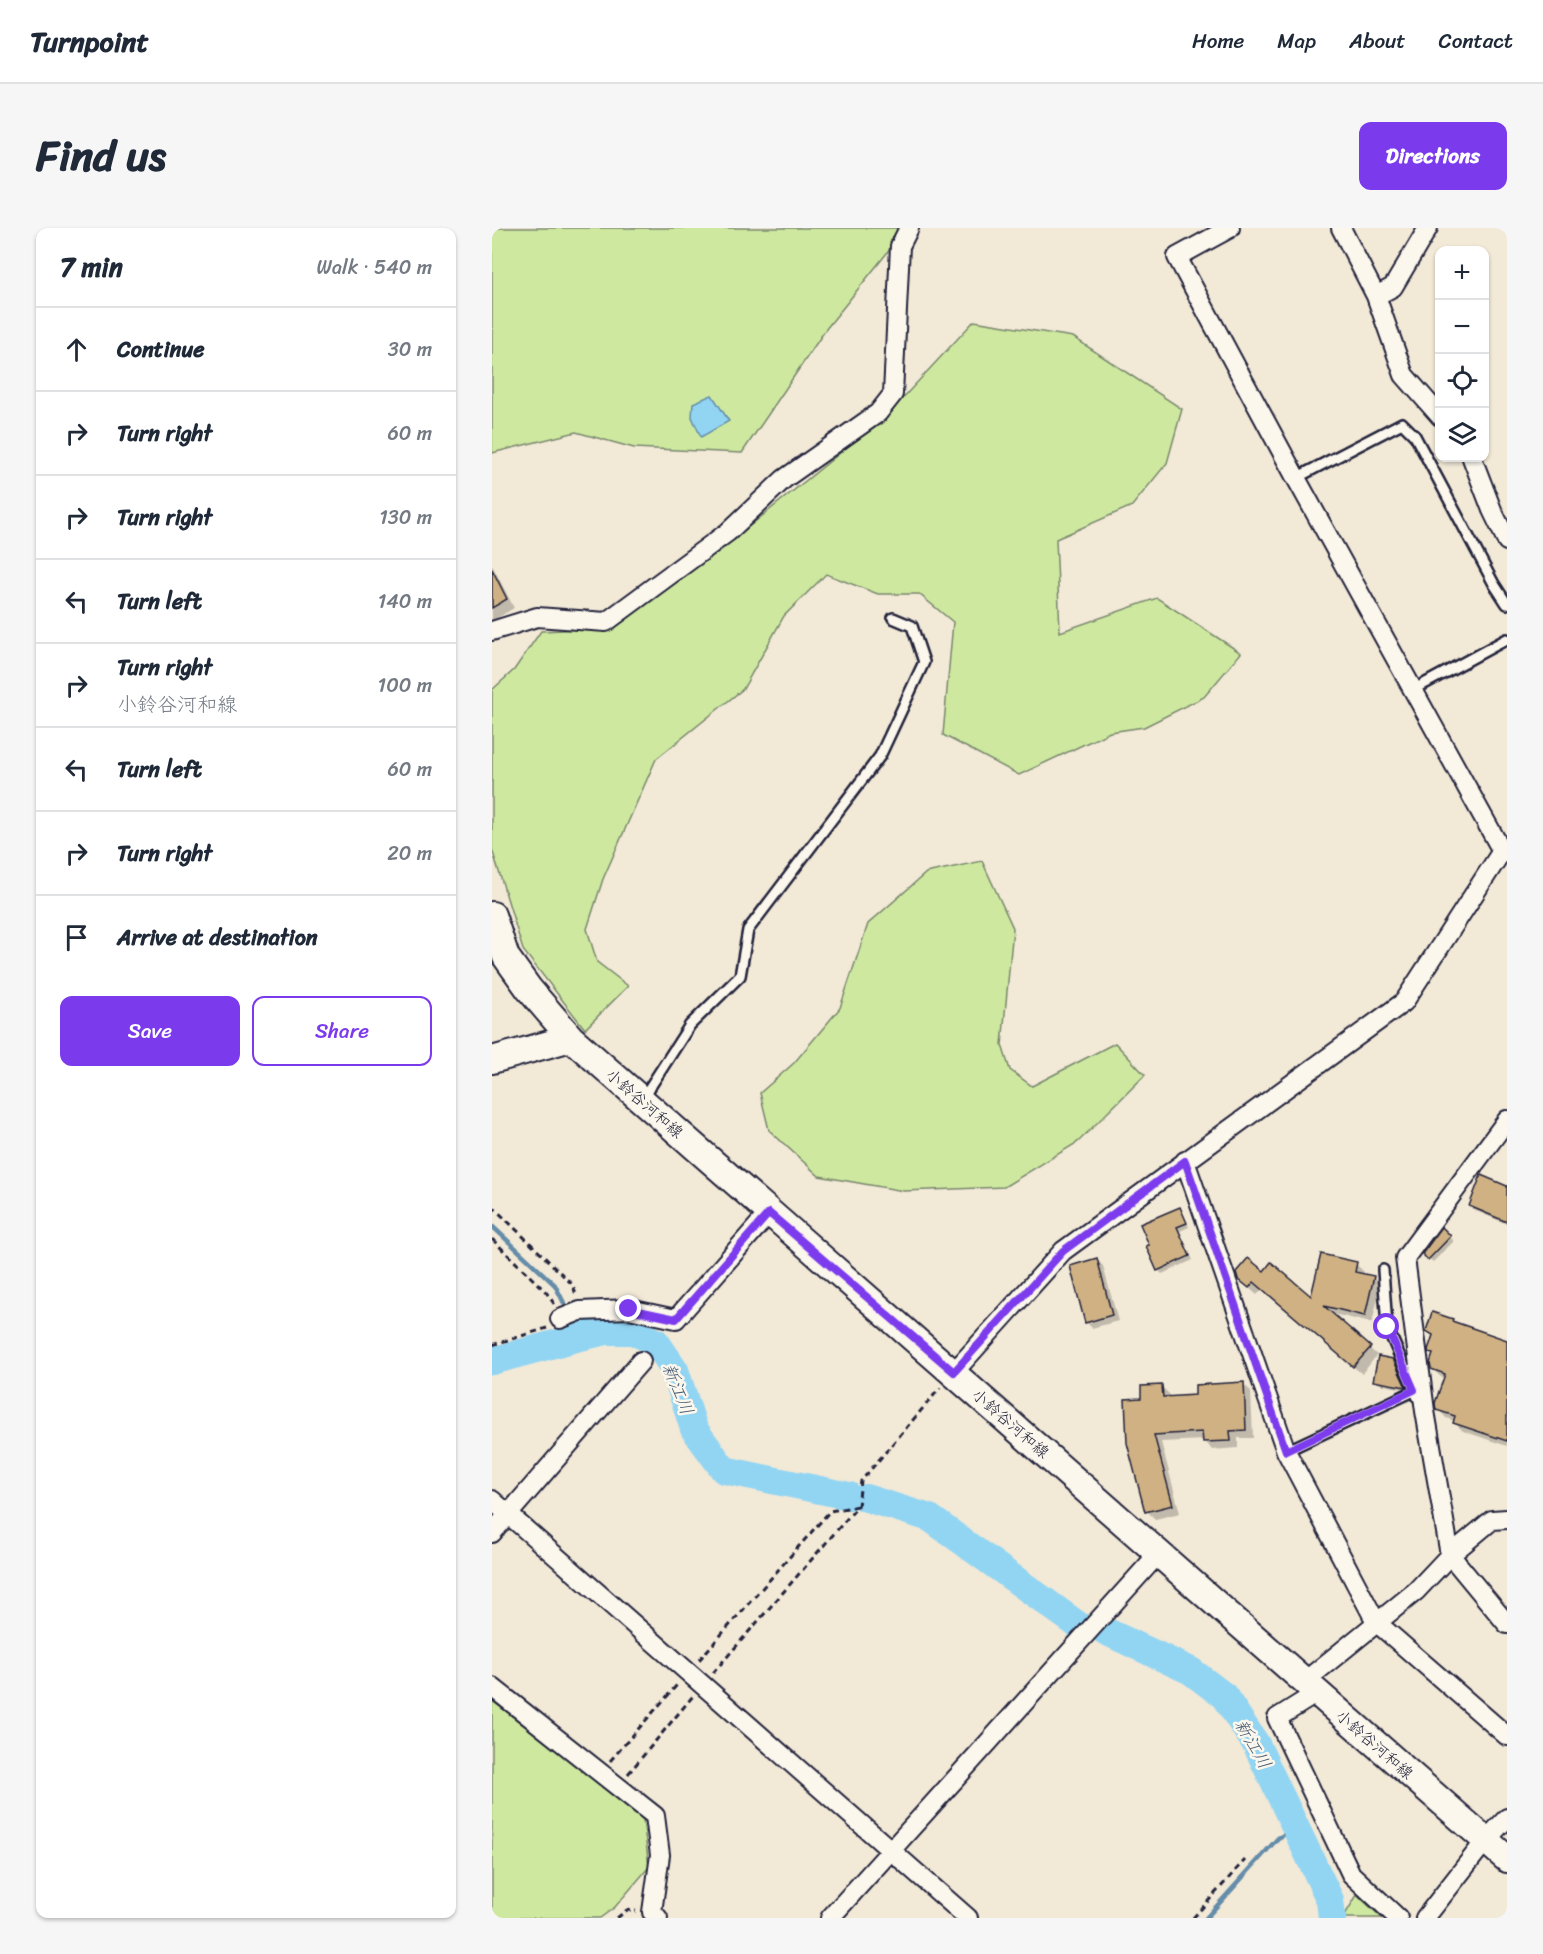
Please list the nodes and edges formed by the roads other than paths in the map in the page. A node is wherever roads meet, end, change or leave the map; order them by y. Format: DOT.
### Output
graph roads {
  1 [pos="909,228"];
  2 [pos="1230,228"];
  3 [pos="1341,228"];
  4 [pos="1428,228"];
  5 [pos="1377,297"];
  6 [pos="1435,410"];
  7 [pos="1474,462"];
  8 [pos="1296,478"];
  9 [pos="1507,541"];
  10 [pos="1507,604"];
  11 [pos="893,618"];
  12 [pos="492,631"];
  13 [pos="1507,639"];
  14 [pos="1413,690"];
  15 [pos="1505,852"];
  16 [pos="492,915"];
  17 [pos="571,1038"];
  18 [pos="492,1060"];
  19 [pos="641,1100"];
  20 [pos="1507,1120"];
  21 [pos="1185,1161"];
  22 [pos="769,1213"];
  23 [pos="1383,1270"];
  24 [pos="560,1319"];
  25 [pos="641,1360"];
  26 [pos="954,1372"];
  27 [pos="1414,1390"];
  28 [pos="1425,1411"];
  29 [pos="1286,1451"];
  30 [pos="492,1500"];
  31 [pos="509,1515"];
  32 [pos="1507,1519"];
  33 [pos="492,1533"];
  34 [pos="1159,1553"];
  35 [pos="1450,1555"];
  36 [pos="1376,1622"];
  37 [pos="1507,1624"];
  38 [pos="492,1687"];
  39 [pos="1311,1687"];
  40 [pos="1507,1736"];
  41 [pos="1507,1818"];
  42 [pos="1486,1840"];
  43 [pos="893,1850"];
  44 [pos="1507,1859"];
  45 [pos="879,1865"];
  46 [pos="655,1915"];
  47 [pos="830,1918"];
  48 [pos="848,1918"];
  49 [pos="968,1918"];
  50 [pos="1398,1918"];
  51 [pos="1425,1918"];
  1 -- 12 [label="street"];
  2 -- 8 [label="street"];
  3 -- 5 [label="street"];
  4 -- 5 [label="street"];
  5 -- 6 [label="street"];
  7 -- 9 [label="street"];
  8 -- 10 [label="lane"];
  8 -- 14 [label="street"];
  11 -- 19 [label="lane"];
  13 -- 14 [label="lane"];
  14 -- 15 [label="street"];
  15 -- 21 [label="street"];
  16 -- 17 [label="main road, 小鈴谷河和線"];
  17 -- 18 [label="main road"];
  17 -- 19 [label="main road, 小鈴谷河和線"];
  19 -- 22 [label="main road, 小鈴谷河和線"];
  20 -- 28 [label="street"];
  21 -- 26 [label="street"];
  21 -- 29 [label="street"];
  22 -- 24 [label="street"];
  22 -- 26 [label="main road, 小鈴谷河和線"];
  23 -- 27 [label="lane"];
  25 -- 31 [label="street"];
  26 -- 34 [label="main road, 小鈴谷河和線"];
  27 -- 28 [label="lane"];
  27 -- 29 [label="lane"];
  28 -- 35 [label="street"];
  29 -- 36 [label="street"];
  30 -- 31 [label="street"];
  31 -- 33 [label="street"];
  31 -- 43 [label="street"];
  32 -- 35 [label="street"];
  34 -- 39 [label="main road, 小鈴谷河和線"];
  34 -- 43 [label="street"];
  35 -- 36 [label="street"];
  35 -- 37 [label="street"];
  36 -- 39 [label="street"];
  36 -- 40 [label="street"];
  38 -- 46 [label="street"];
  39 -- 42 [label="main road, 小鈴谷河和線"];
  39 -- 50 [label="street"];
  41 -- 42 [label="street"];
  42 -- 44 [label="main road, 小鈴谷河和線"];
  42 -- 51 [label="street"];
  43 -- 45 [label="street"];
  43 -- 49 [label="street"];
  45 -- 47 [label="street"];
  45 -- 48 [label="street"];
}
